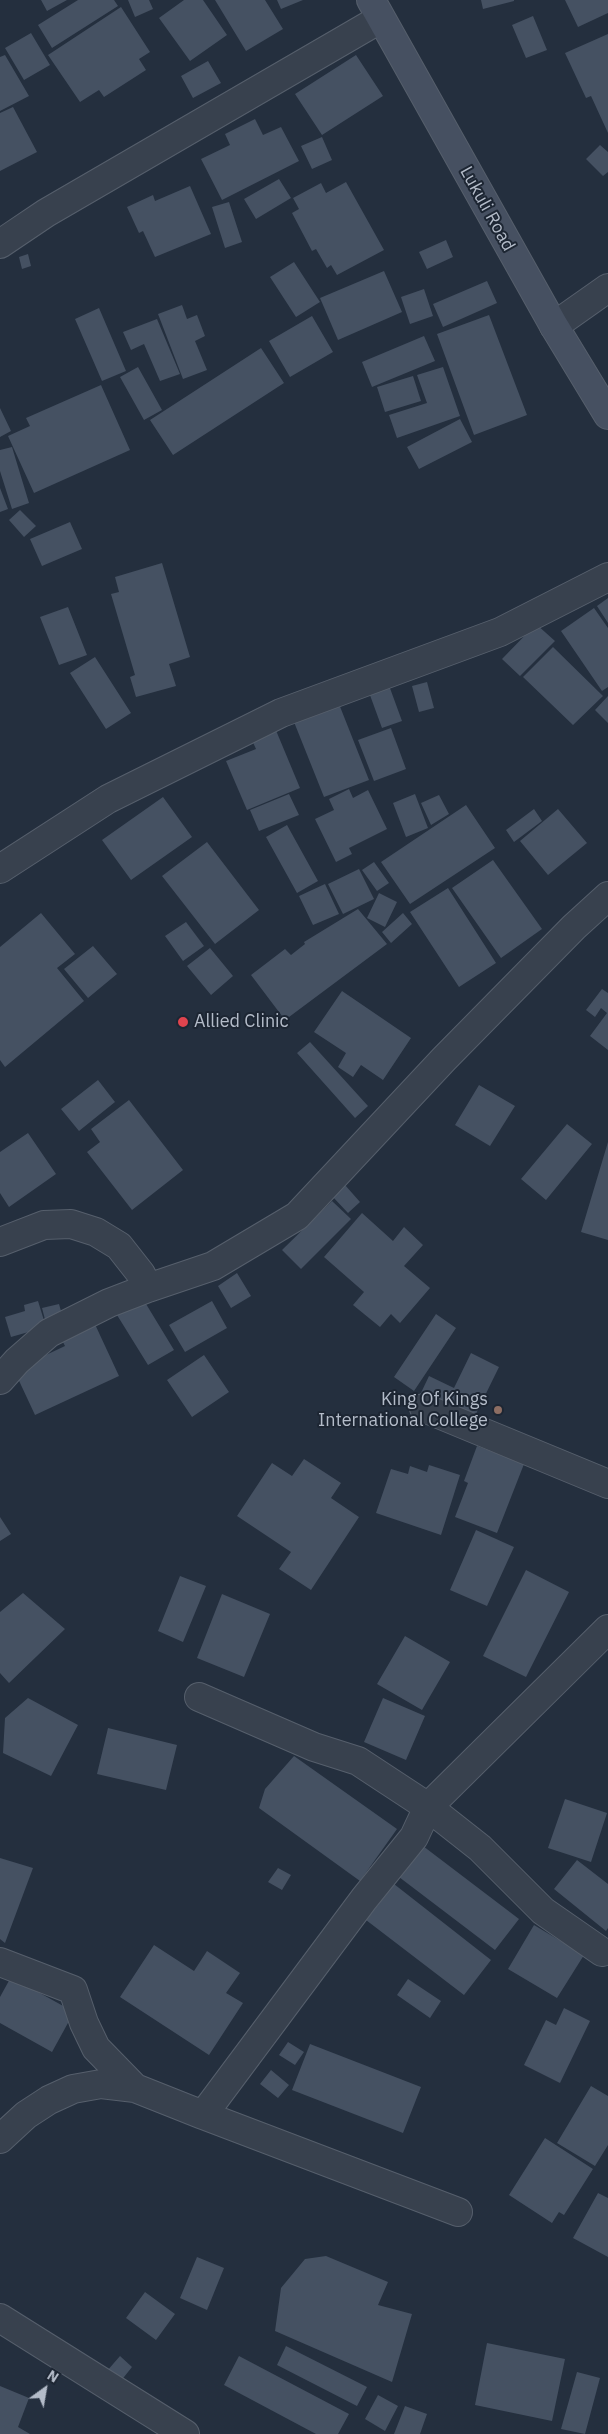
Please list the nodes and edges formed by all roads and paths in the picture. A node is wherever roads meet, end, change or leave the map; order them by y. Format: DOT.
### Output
graph roads {
  1 [pos="375,9"];
  2 [pos="0,244"];
  3 [pos="608,288"];
  4 [pos="554,326"];
  5 [pos="608,415"];
  6 [pos="608,577"];
  7 [pos="0,869"];
  8 [pos="608,896"];
  9 [pos="0,1242"];
  10 [pos="148,1288"];
  11 [pos="0,1380"];
  12 [pos="424,1408"];
  13 [pos="608,1484"];
  14 [pos="608,1630"];
  15 [pos="198,1697"];
  16 [pos="428,1807"];
  17 [pos="602,1952"];
  18 [pos="0,1962"];
  19 [pos="135,2088"];
  20 [pos="203,2114"];
  21 [pos="0,2139"];
  22 [pos="458,2212"];
  23 [pos="0,2318"];
  24 [pos="185,2434"];
  1 -- 2 [label="street"];
  1 -- 4 [label="street, Lukuli Road"];
  3 -- 4 [label="street"];
  4 -- 5 [label="street, Lukuli Road"];
  6 -- 7 [label="street"];
  8 -- 10 [label="street"];
  9 -- 10 [label="street"];
  10 -- 11 [label="street"];
  12 -- 13 [label="street"];
  14 -- 16 [label="street"];
  15 -- 16 [label="street"];
  16 -- 17 [label="street"];
  16 -- 20 [label="street"];
  18 -- 19 [label="street"];
  19 -- 20 [label="street"];
  19 -- 21 [label="street"];
  20 -- 22 [label="street"];
  23 -- 24 [label="street"];
}
